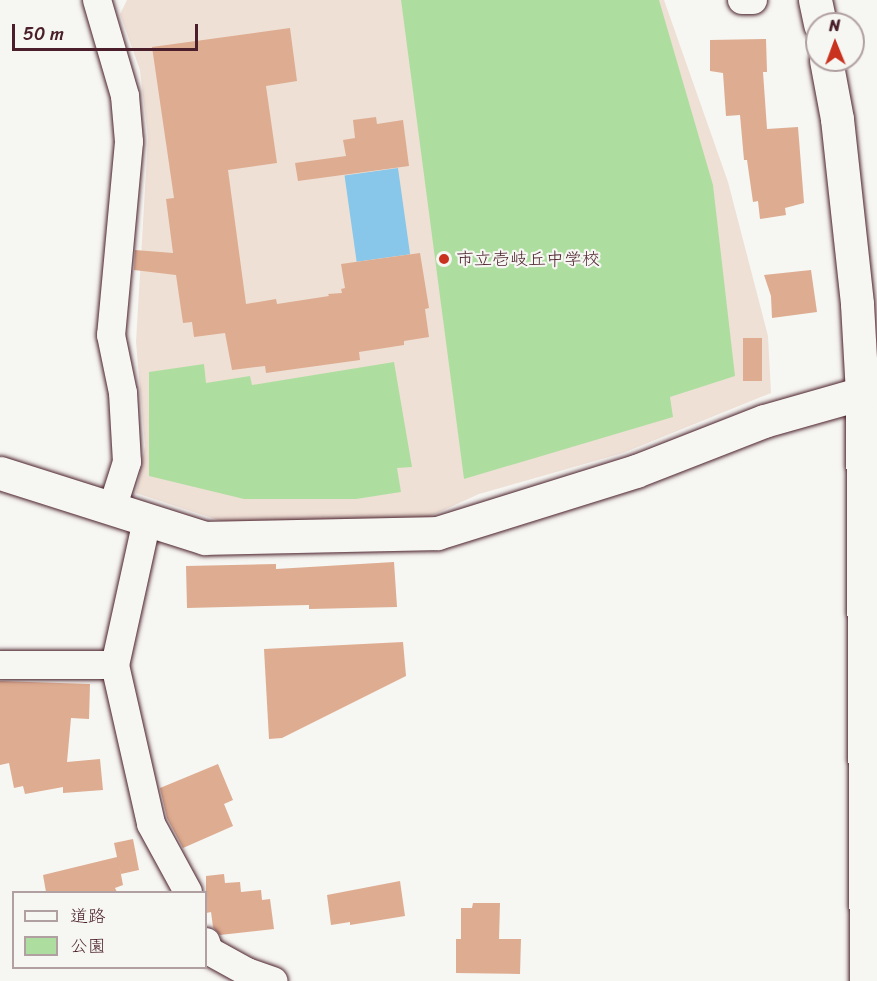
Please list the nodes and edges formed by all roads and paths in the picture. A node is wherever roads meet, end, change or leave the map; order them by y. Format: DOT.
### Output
graph roads {
  1 [pos="97,0"];
  2 [pos="742,0"];
  3 [pos="753,0"];
  4 [pos="828,72"];
  5 [pos="869,390"];
  6 [pos="0,473"];
  7 [pos="112,509"];
  8 [pos="147,520"];
  9 [pos="0,665"];
  10 [pos="115,665"];
  11 [pos="187,891"];
  12 [pos="207,945"];
  13 [pos="273,981"];
  14 [pos="866,981"];
  1 -- 7 [label="street"];
  2 -- 3 [label="street"];
  4 -- 5 [label="street"];
  5 -- 8 [label="street"];
  5 -- 14 [label="street"];
  6 -- 7 [label="street"];
  7 -- 8 [label="street"];
  8 -- 10 [label="street"];
  9 -- 10 [label="street"];
  10 -- 11 [label="street"];
  12 -- 13 [label="street"];
}
